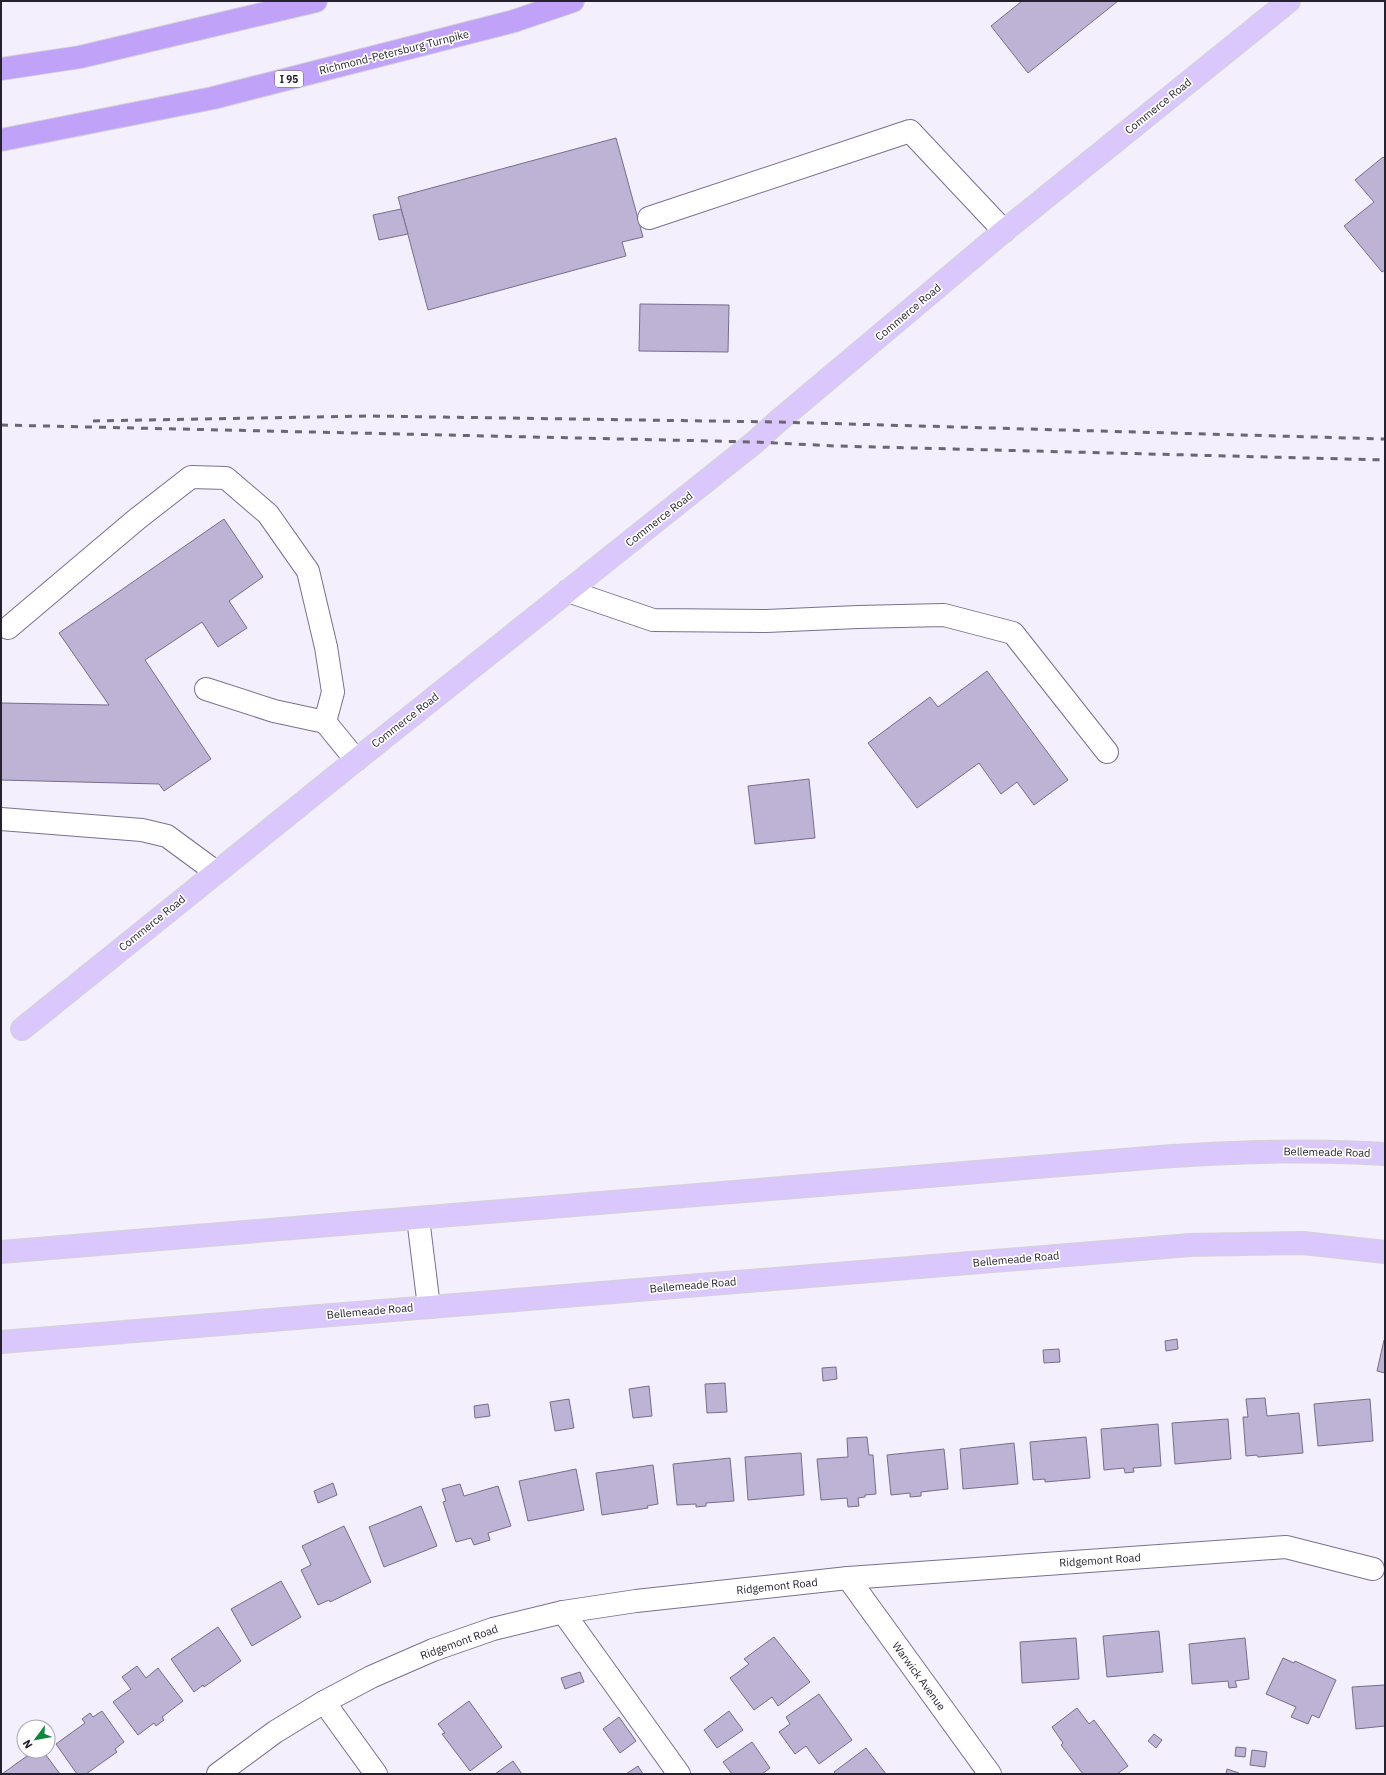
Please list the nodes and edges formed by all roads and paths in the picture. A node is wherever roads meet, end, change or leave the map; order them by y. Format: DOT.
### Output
graph roads {
  1 [pos="316,1"];
  2 [pos="573,1"];
  3 [pos="1289,1"];
  4 [pos="1,68"];
  5 [pos="1,140"];
  6 [pos="649,218"];
  7 [pos="1004,231"];
  8 [pos="568,591"];
  9 [pos="8,628"];
  10 [pos="206,689"];
  11 [pos="324,722"];
  12 [pos="1107,752"];
  13 [pos="356,760"];
  14 [pos="1,819"];
  15 [pos="216,872"];
  16 [pos="22,1029"];
  17 [pos="1385,1154"];
  18 [pos="418,1218"];
  19 [pos="1,1252"];
  20 [pos="1385,1252"];
  21 [pos="429,1307"];
  22 [pos="1,1342"];
  23 [pos="1373,1569"];
  24 [pos="848,1578"];
  25 [pos="563,1612"];
  26 [pos="324,1702"];
  27 [pos="218,1774"];
  28 [pos="376,1774"];
  29 [pos="679,1774"];
  30 [pos="990,1774"];
  1 -- 4 [label="highway"];
  2 -- 5 [label="highway, Richmond-Petersburg Turnpike / I 95"];
  3 -- 7 [label="main road, Commerce Road"];
  6 -- 7 [label="street"];
  7 -- 8 [label="main road, Commerce Road"];
  8 -- 12 [label="street"];
  8 -- 13 [label="main road, Commerce Road"];
  9 -- 11 [label="street"];
  10 -- 11 [label="street"];
  11 -- 13 [label="street"];
  13 -- 15 [label="main road, Commerce Road"];
  14 -- 15 [label="street"];
  15 -- 16 [label="main road, Commerce Road"];
  17 -- 18 [label="main road, Bellemeade Road"];
  18 -- 19 [label="main road, Bellemeade Road"];
  18 -- 21 [label="street"];
  20 -- 21 [label="main road, Bellemeade Road"];
  21 -- 22 [label="main road, Bellemeade Road"];
  23 -- 24 [label="street, Ridgemont Road"];
  24 -- 25 [label="street, Ridgemont Road"];
  24 -- 30 [label="street, Warwick Avenue"];
  25 -- 26 [label="street, Ridgemont Road"];
  25 -- 29 [label="street"];
  26 -- 27 [label="street, Ridgemont Road"];
  26 -- 28 [label="street"];
}
